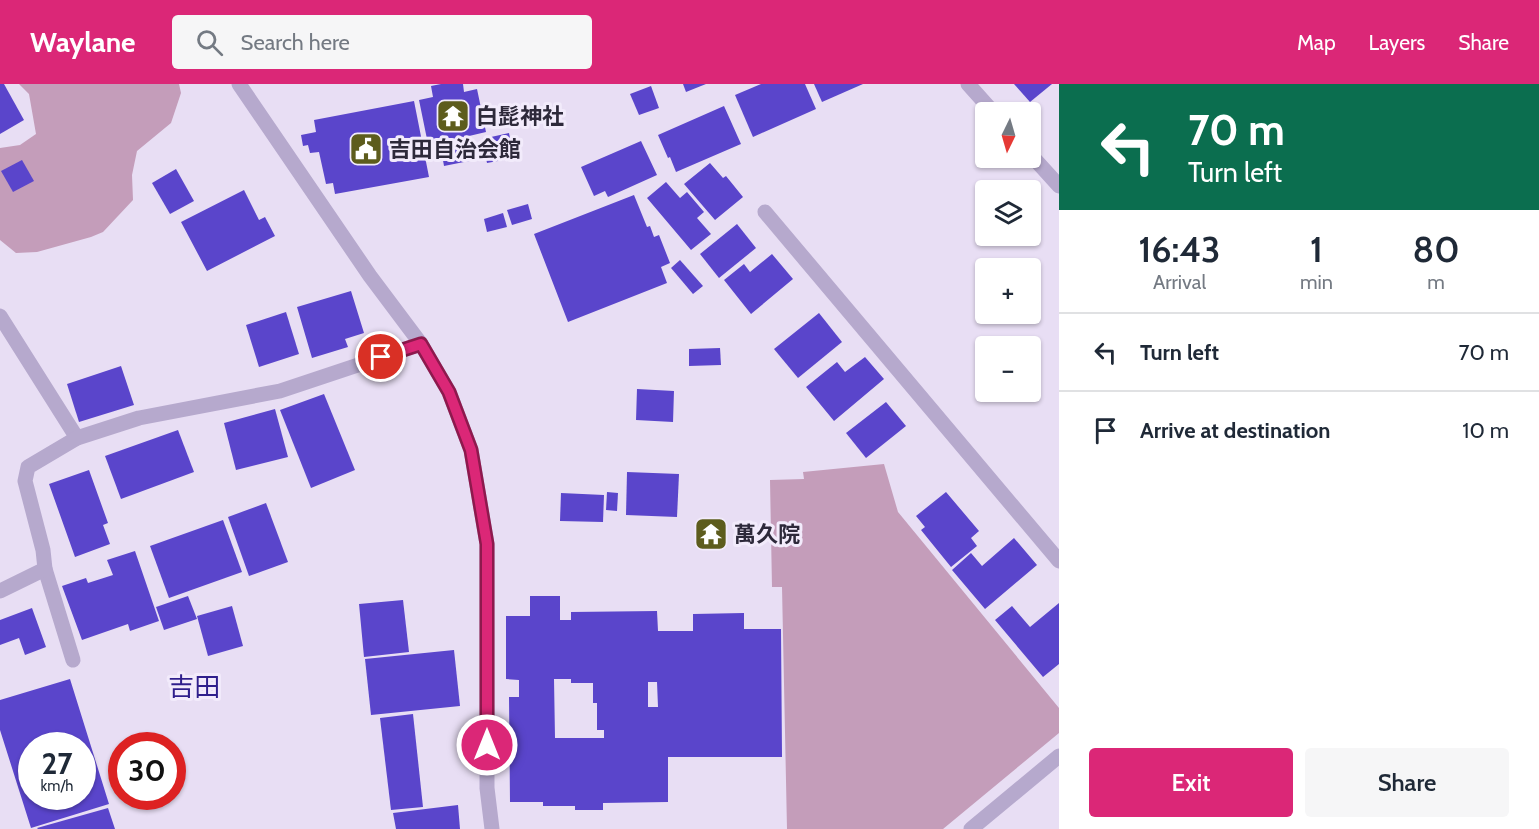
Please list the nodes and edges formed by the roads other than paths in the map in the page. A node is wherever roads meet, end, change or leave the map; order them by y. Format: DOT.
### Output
graph roads {
  1 [pos="239,84"];
  2 [pos="968,84"];
  3 [pos="984,102"];
  4 [pos="1041,166"];
  5 [pos="1059,186"];
  6 [pos="765,213"];
  7 [pos="0,316"];
  8 [pos="421,344"];
  9 [pos="77,438"];
  10 [pos="1059,561"];
  11 [pos="45,569"];
  12 [pos="0,591"];
  13 [pos="73,660"];
  14 [pos="1059,756"];
  15 [pos="492,829"];
  16 [pos="971,829"];
  1 -- 8 [label="street"];
  2 -- 3 [label="street"];
  4 -- 5 [label="street"];
  6 -- 10 [label="street"];
  7 -- 9 [label="street"];
  8 -- 9 [label="street"];
  8 -- 15 [label="street"];
  9 -- 11 [label="street"];
  11 -- 12 [label="street"];
  11 -- 13 [label="street"];
  14 -- 16 [label="street"];
}
